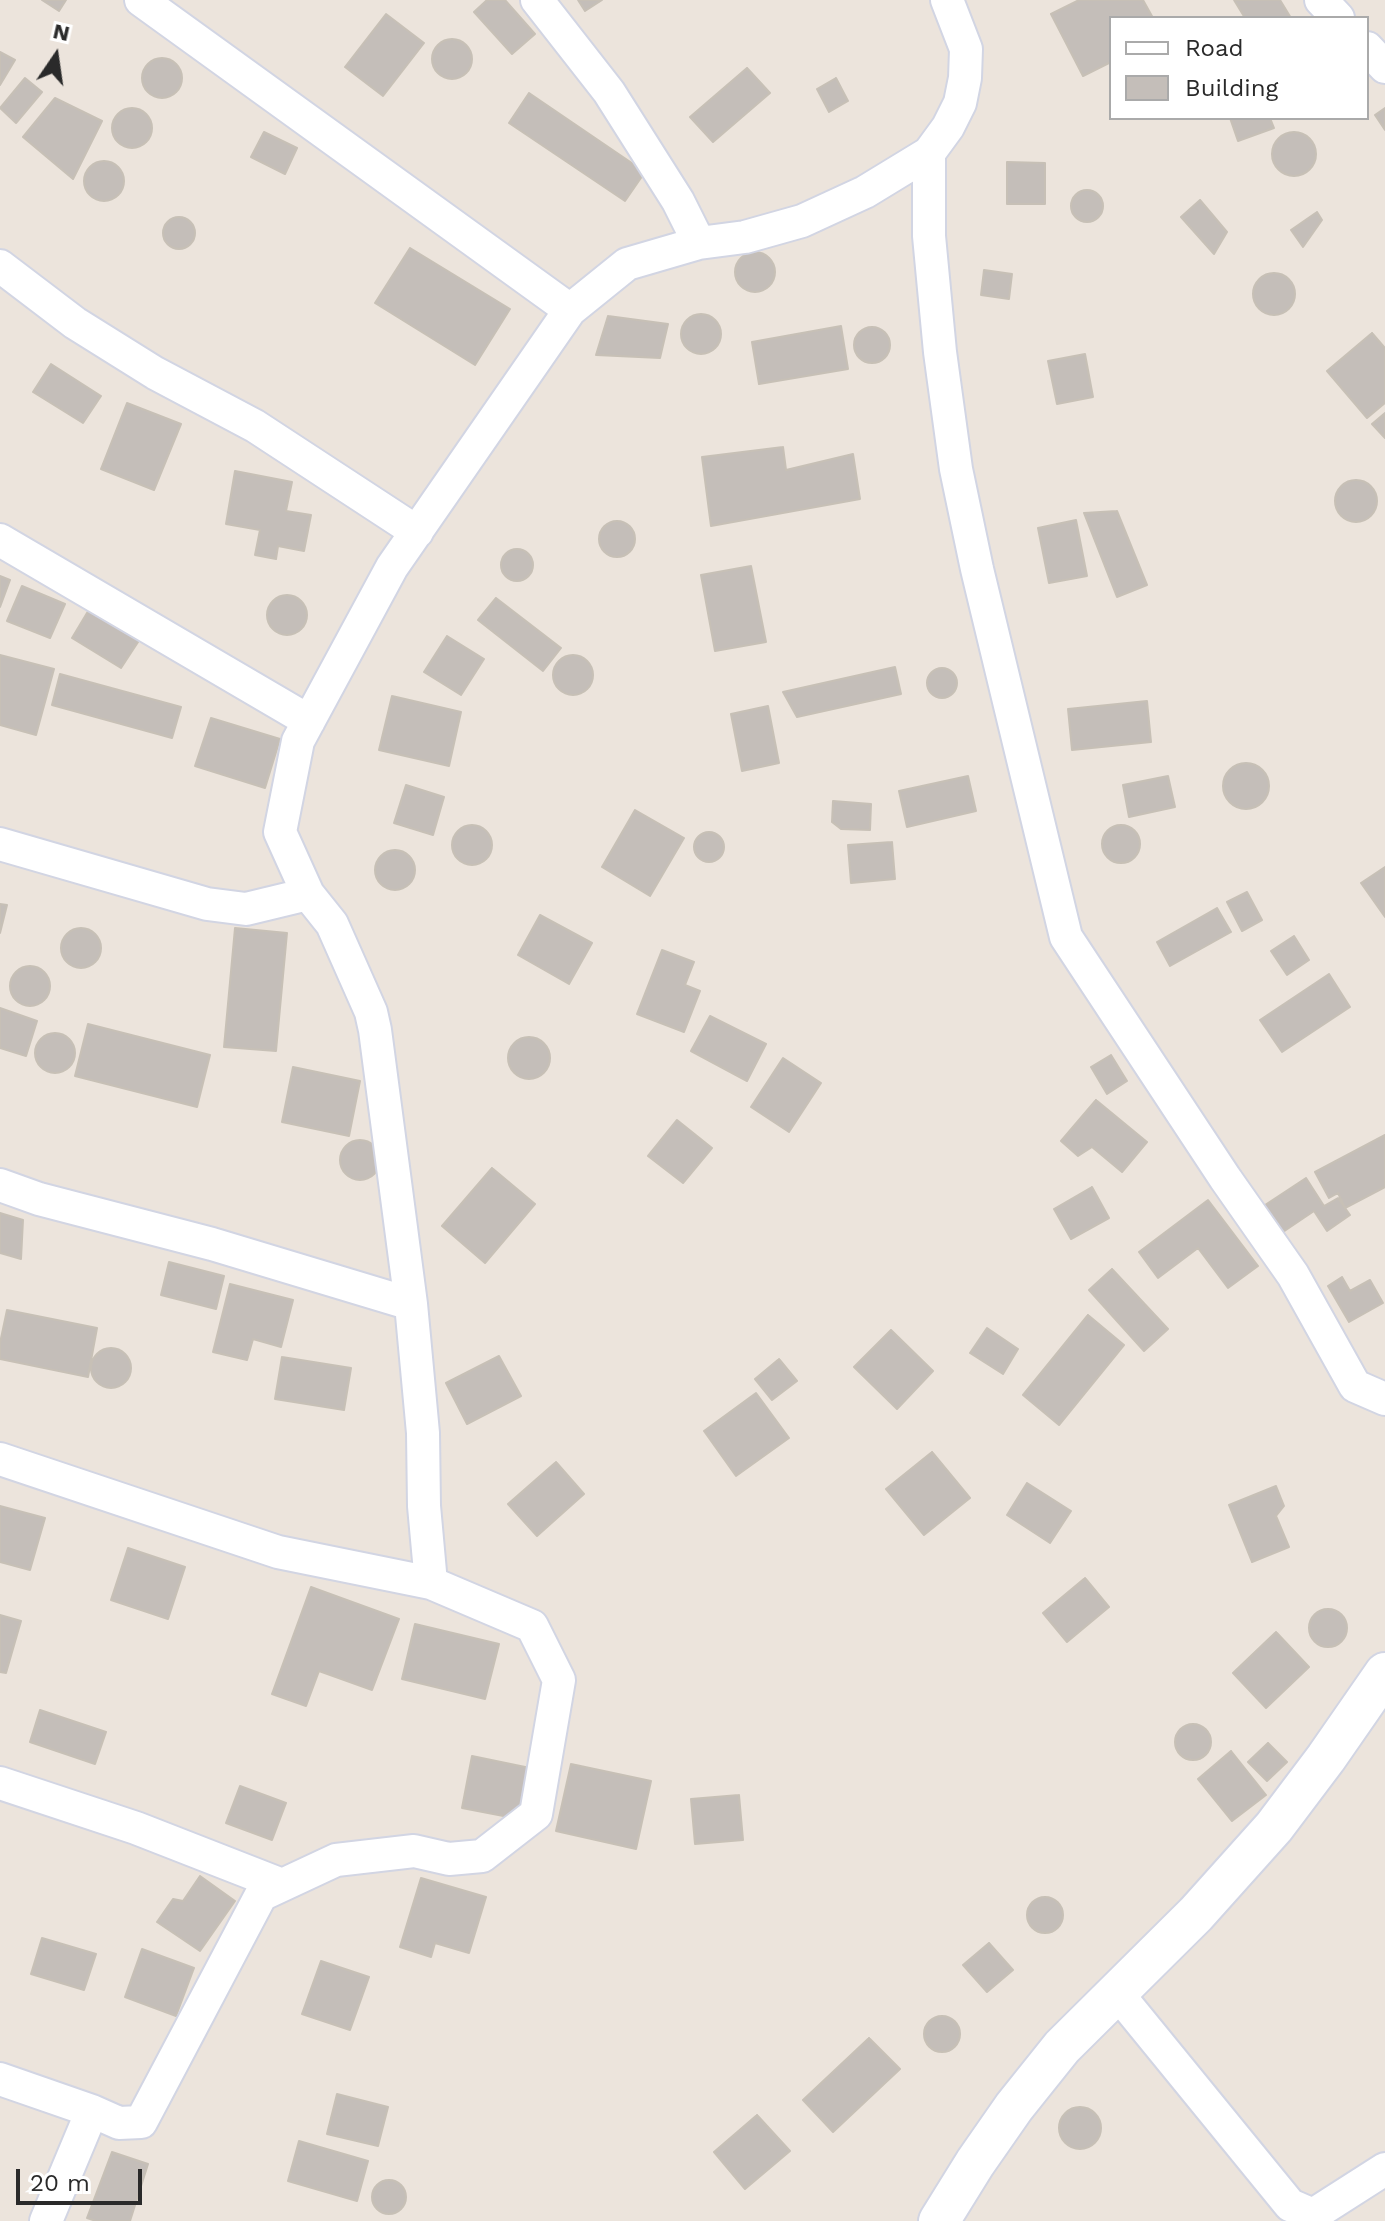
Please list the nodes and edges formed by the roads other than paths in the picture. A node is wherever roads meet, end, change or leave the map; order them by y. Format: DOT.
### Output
graph roads {
  1 [pos="141,0"];
  2 [pos="537,0"];
  3 [pos="947,0"];
  4 [pos="1321,0"];
  5 [pos="1336,16"];
  6 [pos="1369,50"];
  7 [pos="1385,67"];
  8 [pos="929,153"];
  9 [pos="699,243"];
  10 [pos="0,266"];
  11 [pos="570,310"];
  12 [pos="417,532"];
  13 [pos="0,540"];
  14 [pos="309,721"];
  15 [pos="0,844"];
  16 [pos="308,894"];
  17 [pos="0,1185"];
  18 [pos="411,1304"];
  19 [pos="1385,1399"];
  20 [pos="0,1459"];
  21 [pos="431,1583"];
  22 [pos="1385,1673"];
  23 [pos="0,1783"];
  24 [pos="282,1885"];
  25 [pos="1117,1993"];
  26 [pos="0,2079"];
  27 [pos="92,2111"];
  28 [pos="1385,2169"];
  29 [pos="46,2221"];
  30 [pos="939,2221"];
  1 -- 11 [label="street"];
  2 -- 9 [label="street"];
  3 -- 8 [label="street"];
  4 -- 5 [label="street"];
  6 -- 7 [label="street"];
  8 -- 9 [label="street"];
  8 -- 19 [label="street"];
  9 -- 11 [label="street"];
  10 -- 12 [label="street"];
  11 -- 12 [label="street"];
  12 -- 14 [label="street"];
  13 -- 14 [label="street"];
  14 -- 16 [label="street"];
  15 -- 16 [label="street"];
  16 -- 18 [label="street"];
  17 -- 18 [label="street"];
  18 -- 21 [label="street"];
  20 -- 21 [label="street"];
  21 -- 24 [label="street"];
  22 -- 25 [label="street"];
  23 -- 24 [label="street"];
  24 -- 27 [label="street"];
  25 -- 28 [label="street"];
  25 -- 30 [label="street"];
  26 -- 27 [label="street"];
  27 -- 29 [label="street"];
}
